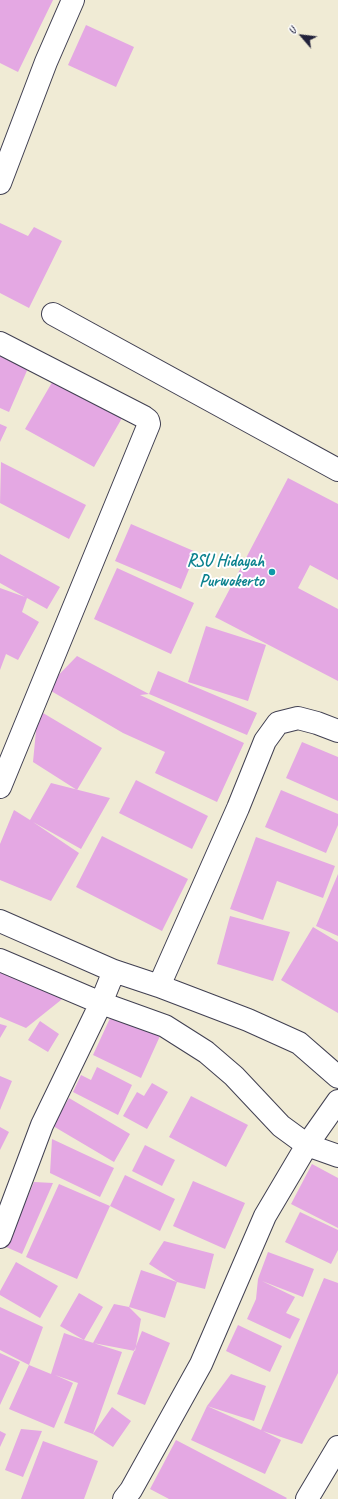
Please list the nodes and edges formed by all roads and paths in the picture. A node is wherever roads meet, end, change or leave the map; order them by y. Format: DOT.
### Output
graph roads {
  1 [pos="73,0"];
  2 [pos="0,183"];
  3 [pos="53,314"];
  4 [pos="0,343"];
  5 [pos="338,470"];
  6 [pos="338,731"];
  7 [pos="0,787"];
  8 [pos="0,921"];
  9 [pos="0,960"];
  10 [pos="114,971"];
  11 [pos="159,986"];
  12 [pos="101,1003"];
  13 [pos="338,1078"];
  14 [pos="338,1101"];
  15 [pos="307,1145"];
  16 [pos="338,1156"];
  17 [pos="0,1237"];
  18 [pos="338,1447"];
  19 [pos="124,1499"];
  20 [pos="307,1499"];
  1 -- 2 [label="street"];
  3 -- 5 [label="street"];
  4 -- 7 [label="street"];
  6 -- 11 [label="street"];
  8 -- 10 [label="street"];
  9 -- 12 [label="street"];
  10 -- 11 [label="street"];
  10 -- 12 [label="street"];
  11 -- 13 [label="street"];
  12 -- 15 [label="street"];
  12 -- 17 [label="street"];
  14 -- 15 [label="street"];
  15 -- 16 [label="street"];
  15 -- 19 [label="street"];
  18 -- 20 [label="street"];
}
